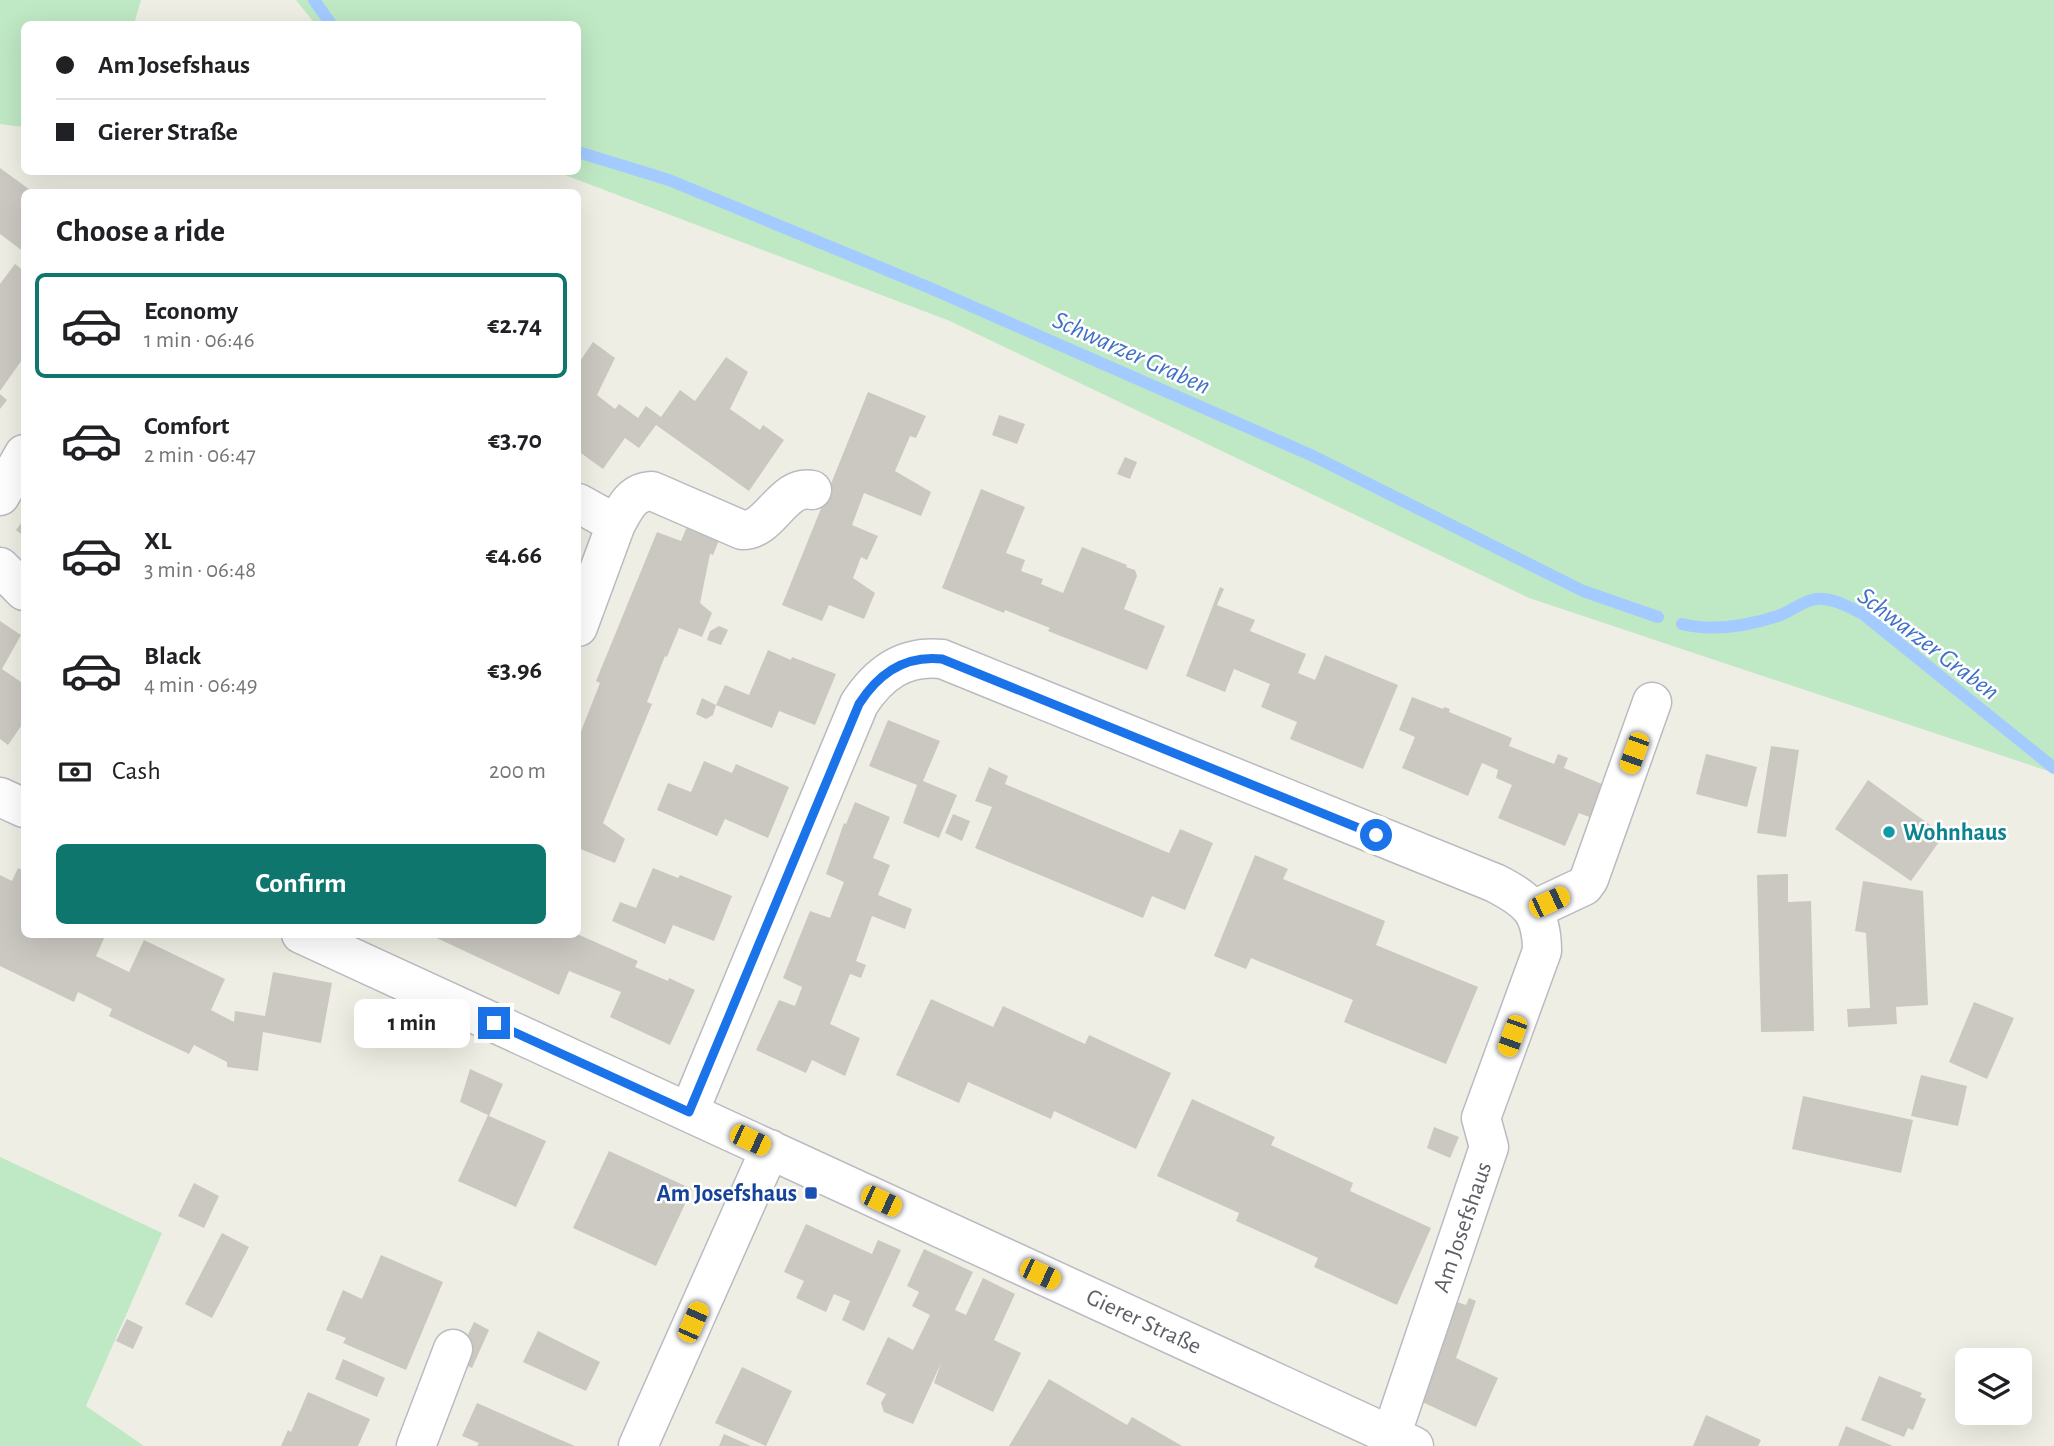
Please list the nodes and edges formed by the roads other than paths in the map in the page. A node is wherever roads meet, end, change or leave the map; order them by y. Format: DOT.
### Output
graph roads {
  1 [pos="21,459"];
  2 [pos="812,490"];
  3 [pos="0,496"];
  4 [pos="581,505"];
  5 [pos="616,524"];
  6 [pos="0,567"];
  7 [pos="21,588"];
  8 [pos="581,619"];
  9 [pos="1652,702"];
  10 [pos="0,797"];
  11 [pos="21,807"];
  12 [pos="1533,910"];
  13 [pos="320,938"];
  14 [pos="352,945"];
  15 [pos="689,1112"];
  16 [pos="771,1149"];
  17 [pos="453,1349"];
  18 [pos="1402,1441"];
  19 [pos="416,1446"];
  20 [pos="638,1446"];
  1 -- 3 [label="street"];
  2 -- 5 [label="street"];
  4 -- 5 [label="street"];
  5 -- 8 [label="street"];
  6 -- 7 [label="street"];
  9 -- 12 [label="street"];
  10 -- 11 [label="street"];
  12 -- 15 [label="street"];
  12 -- 18 [label="street, Am Josefshaus"];
  13 -- 14 [label="street, Gierer Straße"];
  14 -- 15 [label="street, Gierer Straße"];
  15 -- 16 [label="street, Gierer Straße"];
  16 -- 18 [label="street, Gierer Straße"];
  16 -- 20 [label="street"];
  17 -- 19 [label="street"];
}
